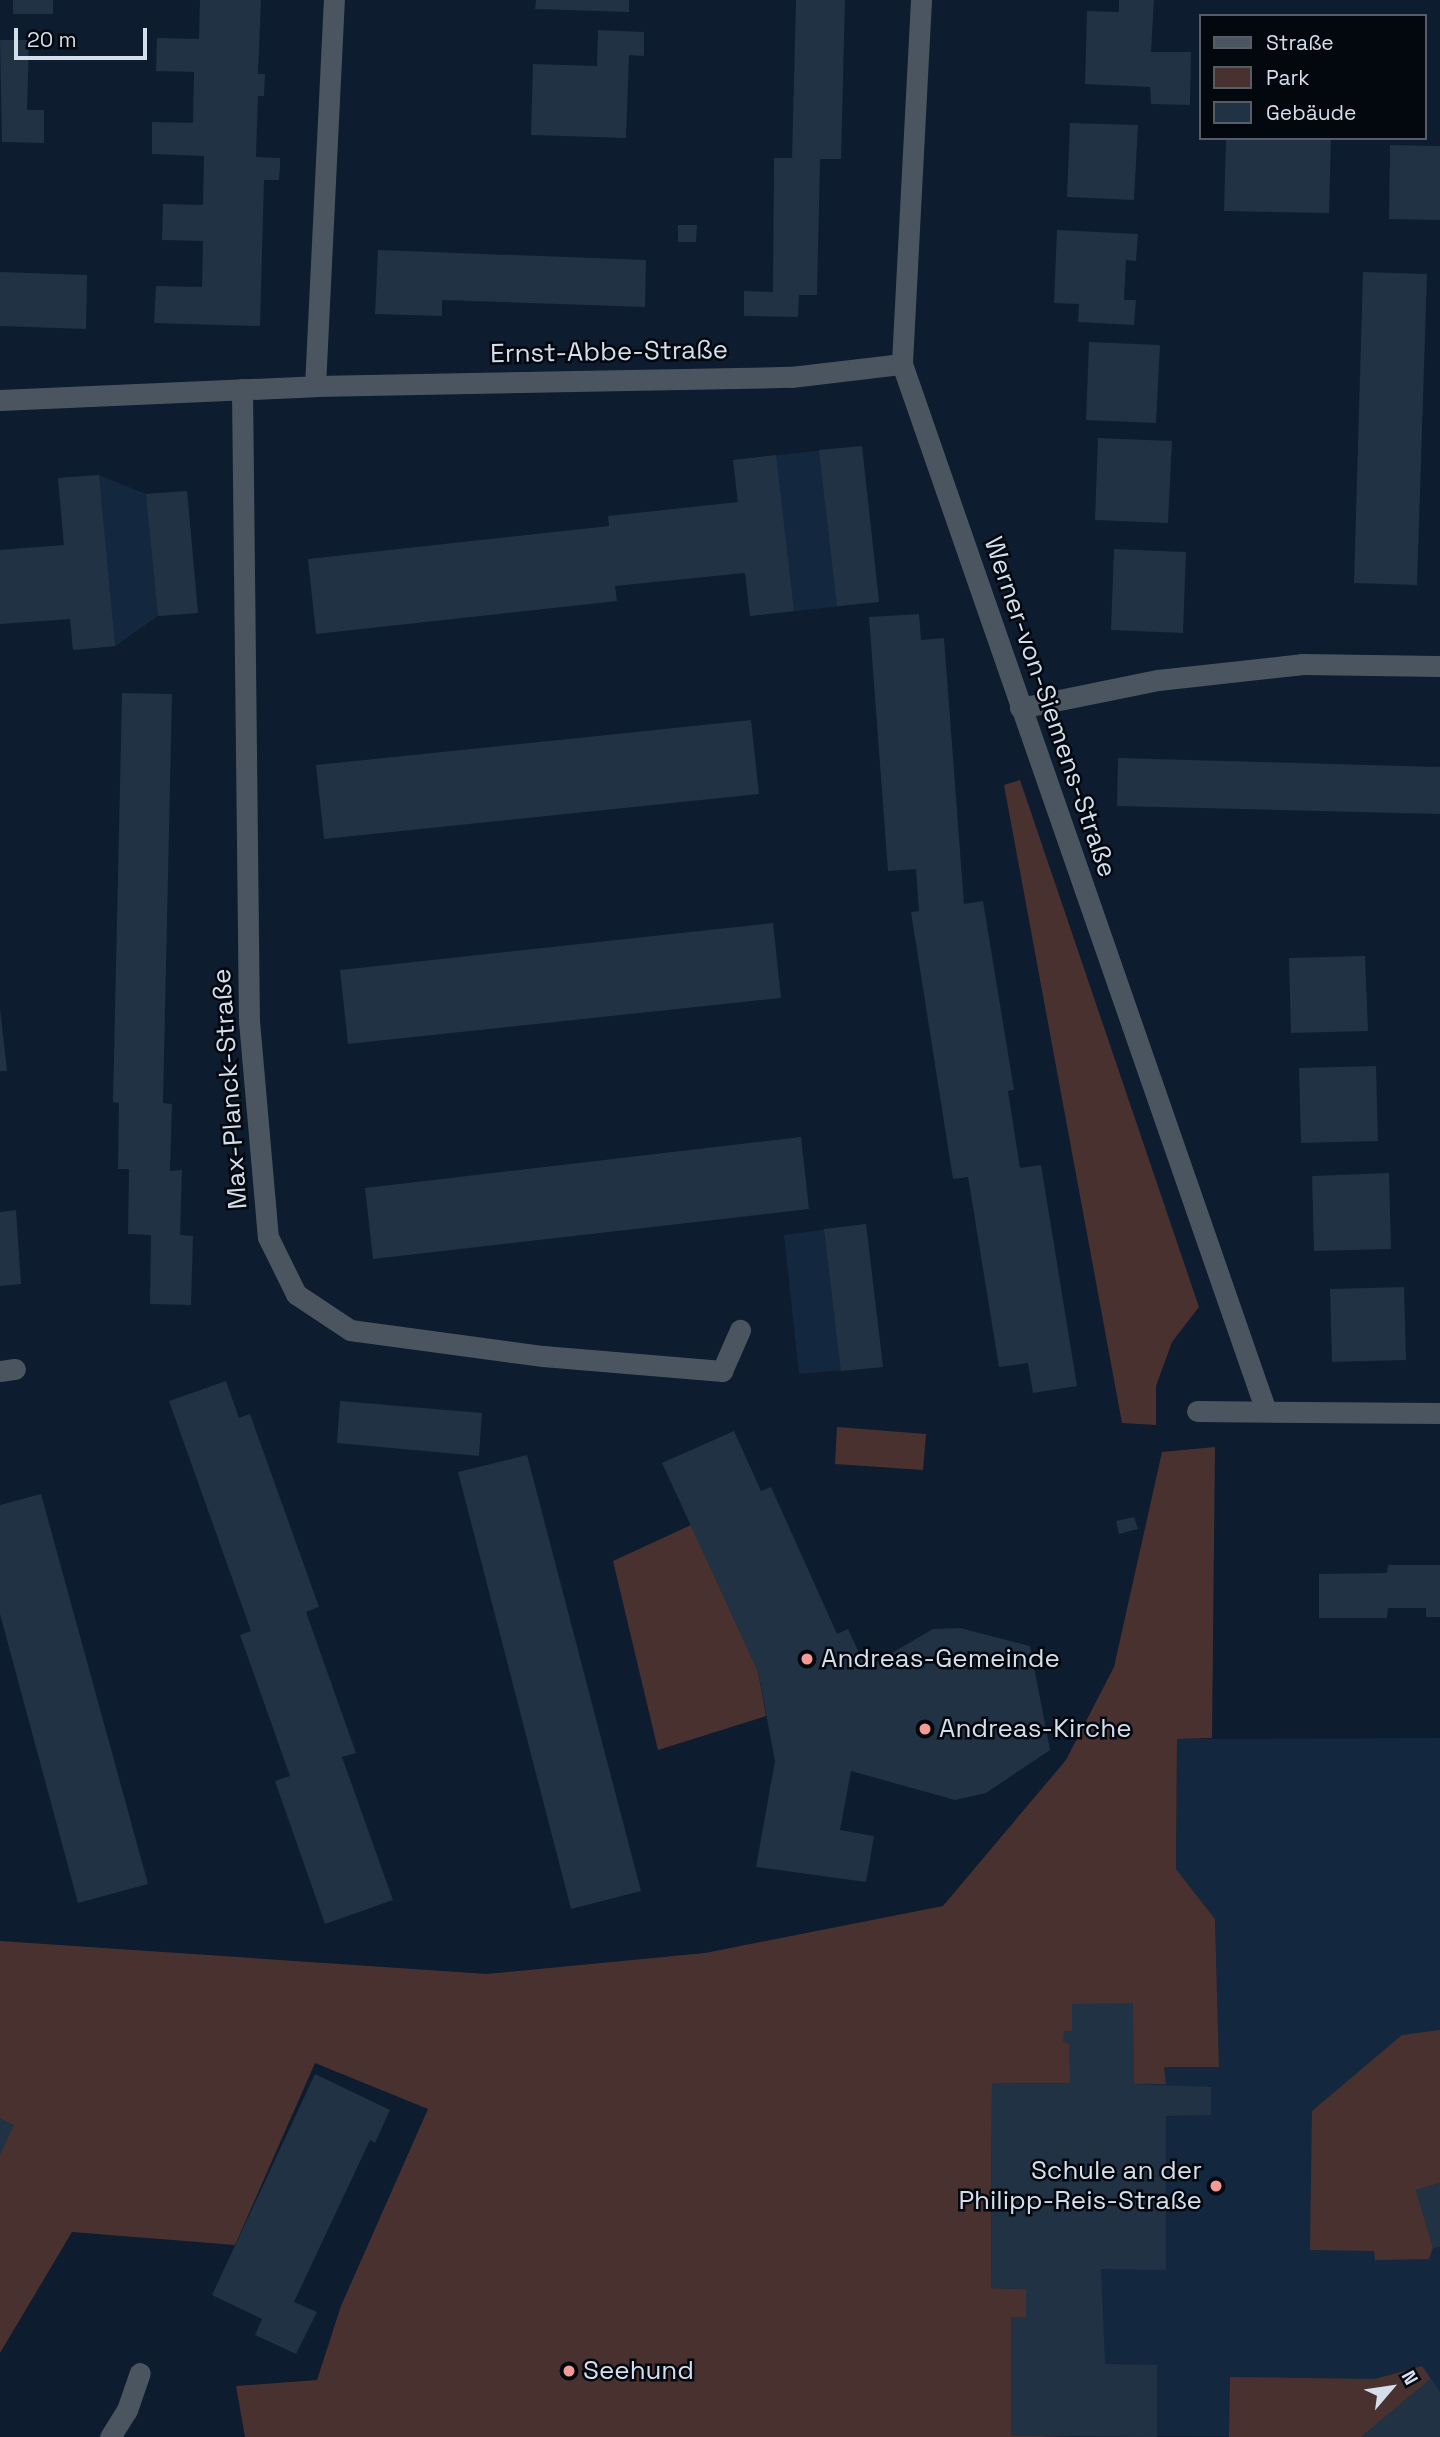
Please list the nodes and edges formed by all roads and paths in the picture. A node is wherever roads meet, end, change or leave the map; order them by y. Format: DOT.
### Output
graph roads {
  1 [pos="334,0"];
  2 [pos="921,0"];
  3 [pos="902,364"];
  4 [pos="315,386"];
  5 [pos="242,389"];
  6 [pos="0,400"];
  7 [pos="1440,666"];
  8 [pos="1020,708"];
  9 [pos="740,1330"];
  10 [pos="1197,1411"];
  11 [pos="1266,1411"];
  12 [pos="1440,1413"];
  13 [pos="140,2373"];
  14 [pos="110,2437"];
  1 -- 4 [label="street"];
  2 -- 3 [label="street, Werner-von-Siemens-Straße"];
  3 -- 4 [label="street, Ernst-Abbe-Straße"];
  3 -- 8 [label="street, Werner-von-Siemens-Straße"];
  4 -- 5 [label="street, Ernst-Abbe-Straße"];
  5 -- 6 [label="street, Ernst-Abbe-Straße"];
  5 -- 9 [label="street, Max-Planck-Straße"];
  7 -- 8 [label="street"];
  8 -- 11 [label="street, Werner-von-Siemens-Straße"];
  10 -- 11 [label="street"];
  11 -- 12 [label="street"];
  13 -- 14 [label="street"];
}
